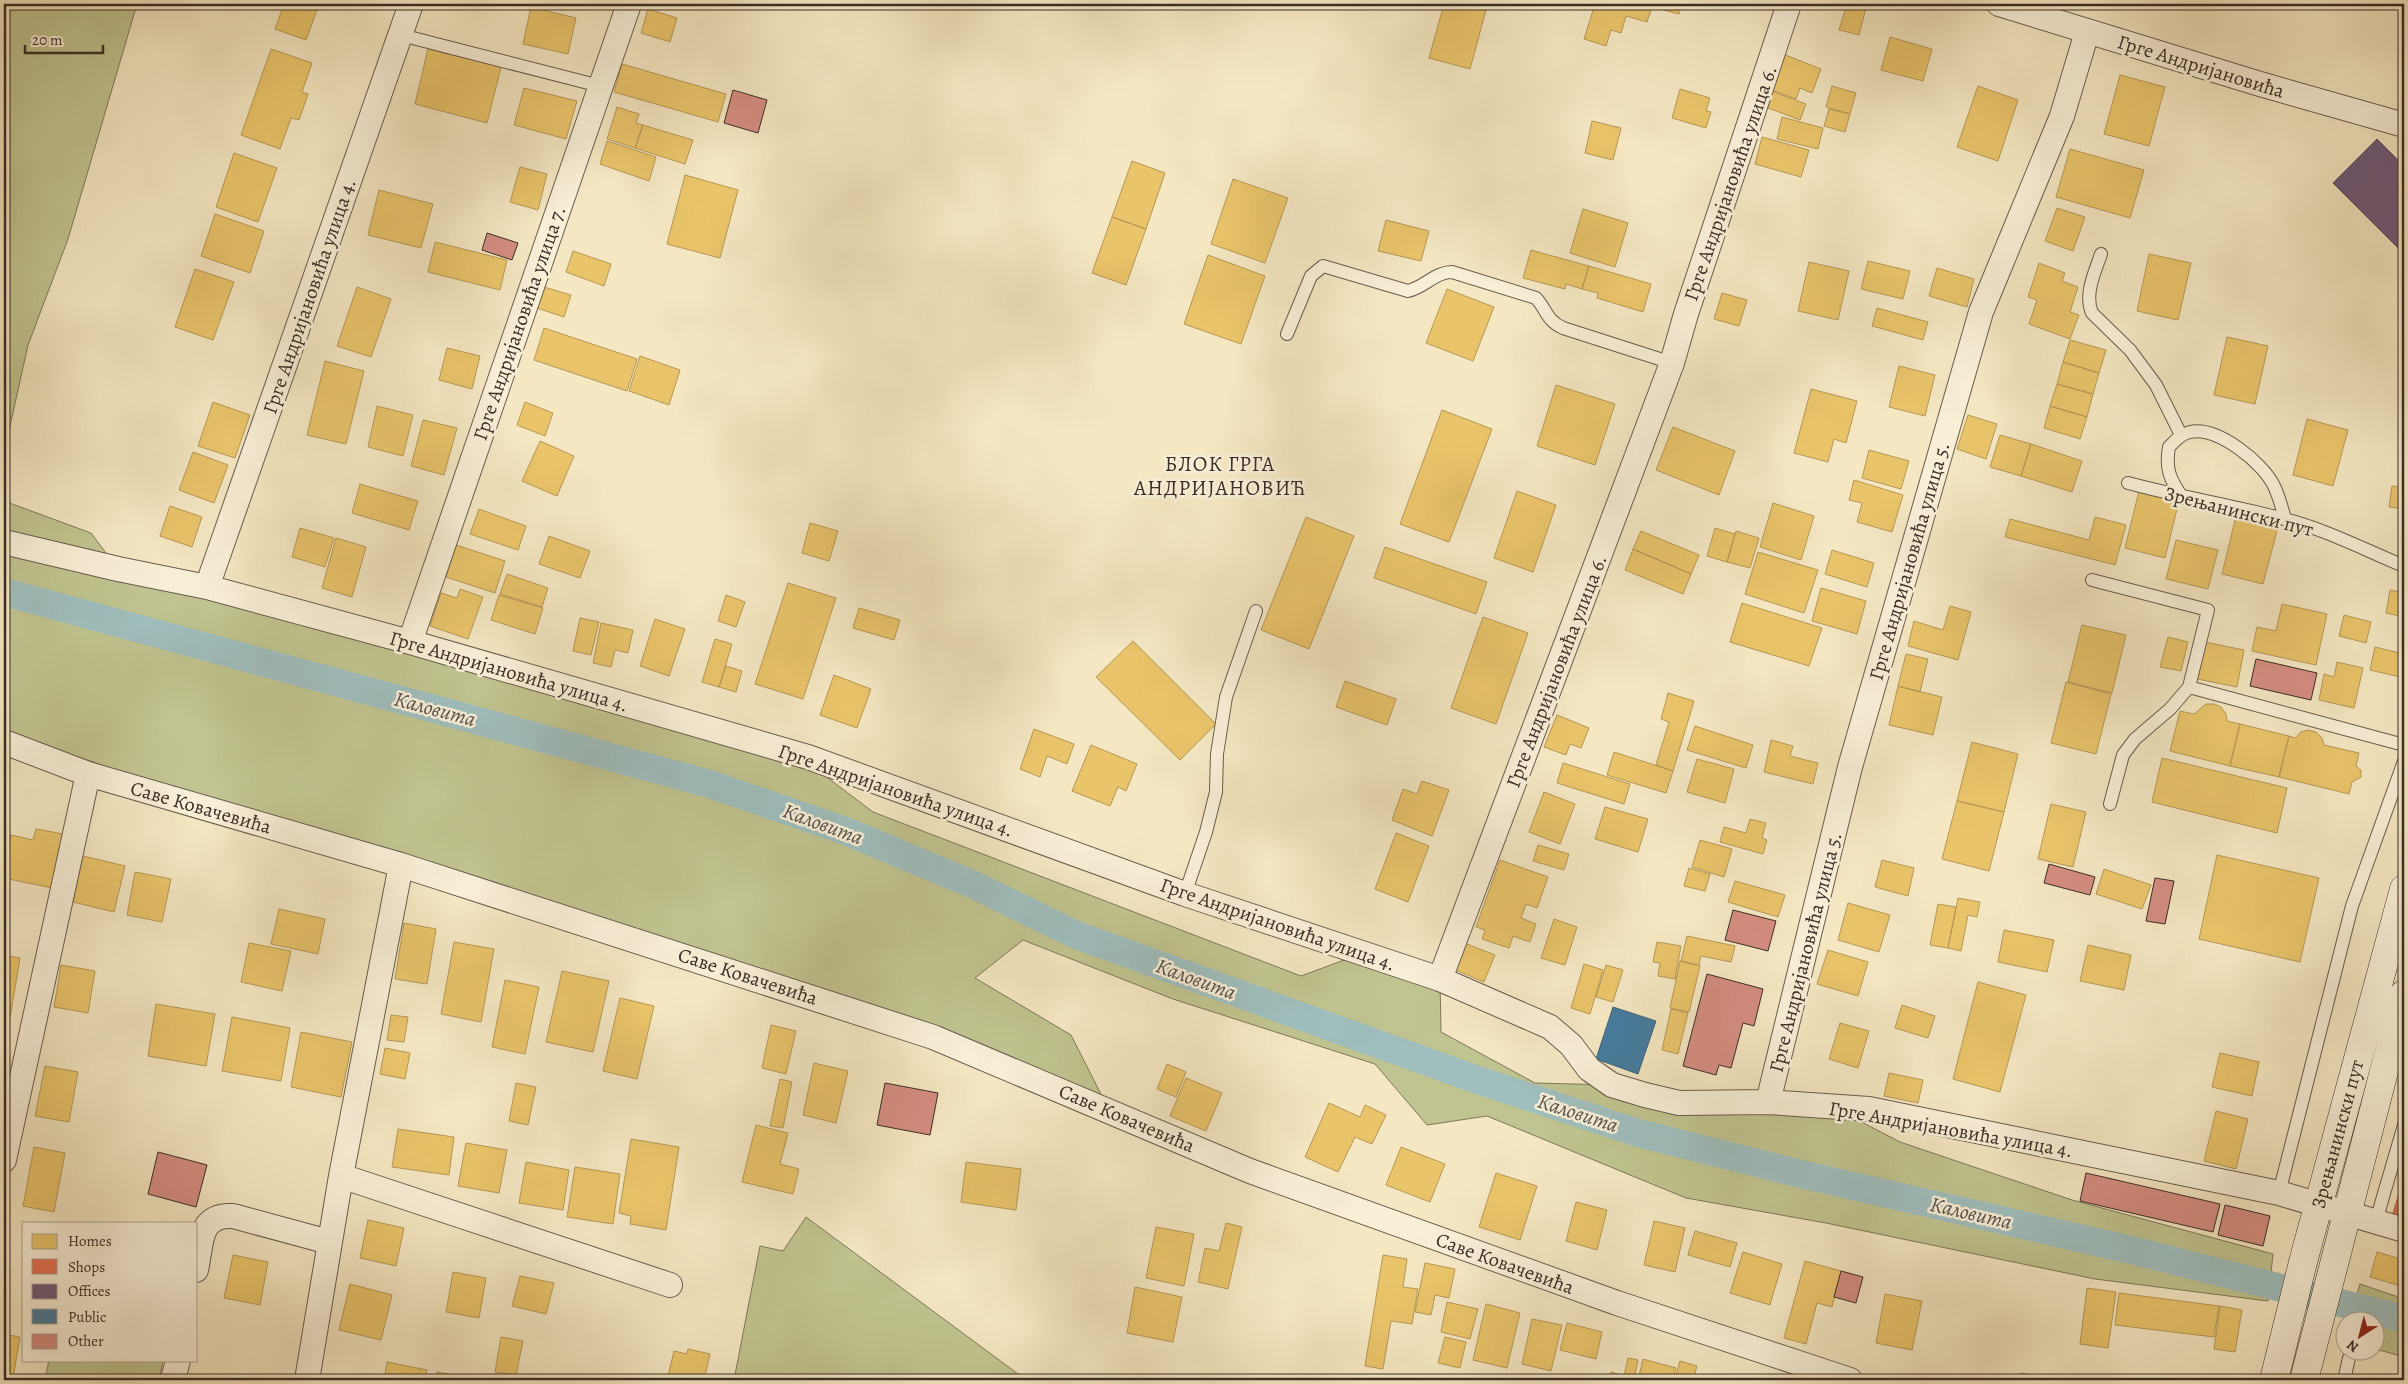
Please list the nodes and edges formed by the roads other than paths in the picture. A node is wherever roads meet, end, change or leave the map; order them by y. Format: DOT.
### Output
graph roads {
  1 [pos="412,4"];
  2 [pos="629,4"];
  3 [pos="1789,4"];
  4 [pos="1999,4"];
  5 [pos="2087,32"];
  6 [pos="401,35"];
  7 [pos="600,86"];
  8 [pos="2404,125"];
  9 [pos="2101,254"];
  10 [pos="1287,334"];
  11 [pos="1672,363"];
  12 [pos="2181,435"];
  13 [pos="2128,482"];
  14 [pos="2183,498"];
  15 [pos="2285,519"];
  16 [pos="4,542"];
  17 [pos="2404,566"];
  18 [pos="2092,580"];
  19 [pos="206,588"];
  20 [pos="1256,611"];
  21 [pos="410,642"];
  22 [pos="2189,687"];
  23 [pos="4,742"];
  24 [pos="2404,745"];
  25 [pos="2404,761"];
  26 [pos="88,774"];
  27 [pos="2110,804"];
  28 [pos="401,865"];
  29 [pos="2404,888"];
  30 [pos="1185,894"];
  31 [pos="1440,979"];
  32 [pos="2404,994"];
  33 [pos="1768,1102"];
  34 [pos="2404,1125"];
  35 [pos="4,1160"];
  36 [pos="341,1176"];
  37 [pos="2279,1193"];
  38 [pos="2318,1204"];
  39 [pos="2346,1212"];
  40 [pos="2376,1220"];
  41 [pos="2404,1230"];
  42 [pos="329,1242"];
  43 [pos="198,1261"];
  44 [pos="670,1285"];
  45 [pos="178,1362"];
  46 [pos="2348,1362"];
  47 [pos="174,1380"];
  48 [pos="306,1380"];
  49 [pos="1850,1380"];
  50 [pos="2274,1380"];
  51 [pos="2304,1380"];
  52 [pos="2344,1380"];
  1 -- 6 [label="street, Грге Андријановића улица 4."];
  2 -- 7 [label="street, Грге Андријановића улица 7."];
  3 -- 11 [label="street, Грге Андријановића улица 6."];
  4 -- 5 [label="street, Грге Андријановића"];
  5 -- 8 [label="street, Грге Андријановића"];
  5 -- 33 [label="street, Грге Андријановића улица 5."];
  6 -- 7 [label="lane"];
  6 -- 19 [label="street, Грге Андријановића улица 4."];
  7 -- 21 [label="street, Грге Андријановића улица 7."];
  9 -- 12 [label="lane"];
  10 -- 11 [label="lane"];
  11 -- 31 [label="street, Грге Андријановића улица 6."];
  12 -- 14 [label="lane"];
  12 -- 15 [label="lane"];
  13 -- 14 [label="lane, Зрењанински пут"];
  14 -- 15 [label="lane, Зрењанински пут"];
  15 -- 17 [label="lane, Зрењанински пут"];
  16 -- 19 [label="street, Грге Андријановића улица 4."];
  18 -- 22 [label="lane"];
  19 -- 21 [label="street, Грге Андријановића улица 4."];
  20 -- 30 [label="lane"];
  21 -- 30 [label="street, Грге Андријановића улица 4."];
  22 -- 24 [label="lane"];
  22 -- 27 [label="lane"];
  23 -- 26 [label="street, Саве Ковачевића"];
  25 -- 37 [label="lane"];
  26 -- 28 [label="street, Саве Ковачевића"];
  26 -- 35 [label="street"];
  28 -- 36 [label="street"];
  28 -- 49 [label="street, Саве Ковачевића"];
  29 -- 38 [label="main road, Зрењанински пут"];
  30 -- 31 [label="street, Грге Андријановића улица 4."];
  31 -- 33 [label="street, Грге Андријановића улица 4."];
  32 -- 39 [label="main road, Зрењанински пут"];
  33 -- 37 [label="street, Грге Андријановића улица 4."];
  34 -- 40 [label="lane"];
  36 -- 42 [label="street"];
  36 -- 44 [label="street"];
  37 -- 38 [label="street, Грге Андријановића улица 4."];
  38 -- 39 [label="street, Грге Андријановића улица 4."];
  38 -- 50 [label="main road, Зрењанински пут"];
  39 -- 40 [label="street, Грге Андријановића улица 4."];
  39 -- 51 [label="main road, Зрењанински пут"];
  40 -- 41 [label="street, Грге Андријановића улица 4."];
  42 -- 43 [label="street"];
  42 -- 48 [label="street"];
  45 -- 47 [label="street"];
  46 -- 52 [label="lane"];
}
